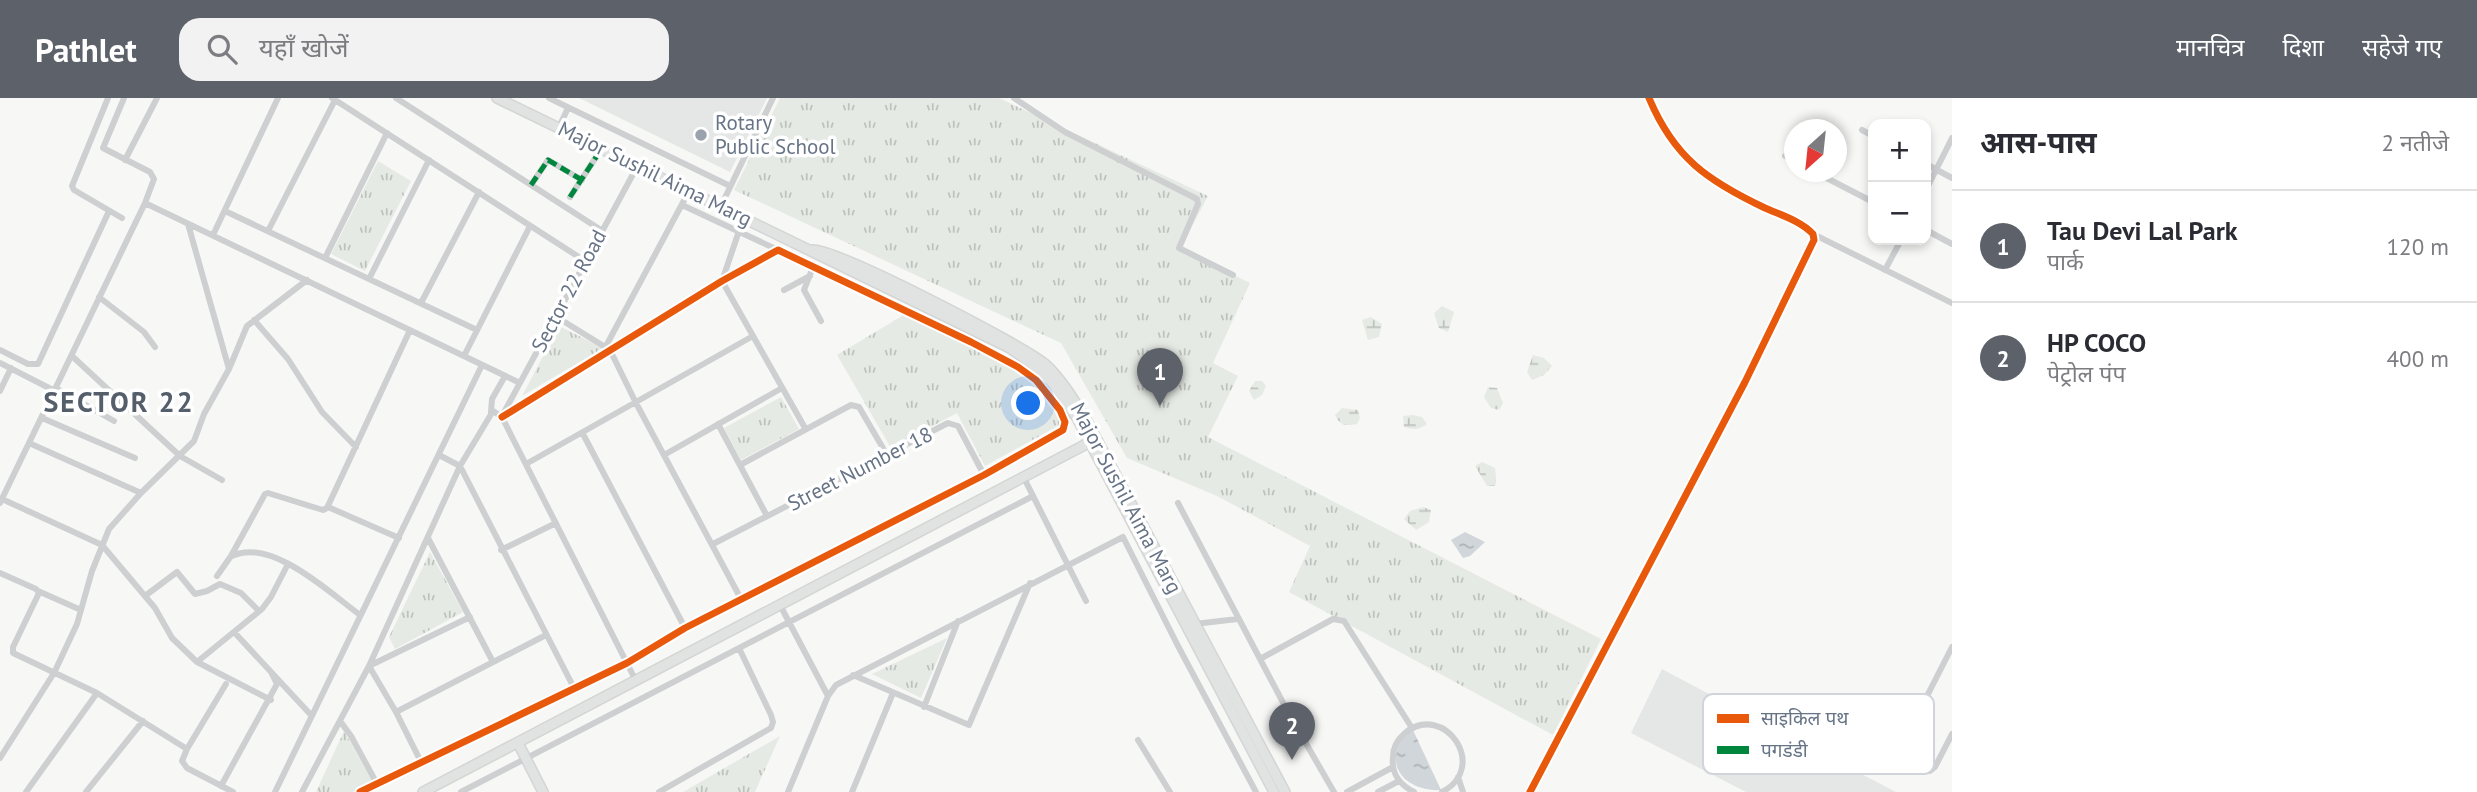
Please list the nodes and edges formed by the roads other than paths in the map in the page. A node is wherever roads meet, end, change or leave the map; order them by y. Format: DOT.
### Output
graph roads {
  1 [pos="108,98"];
  2 [pos="124,98"];
  3 [pos="157,98"];
  4 [pos="278,98"];
  5 [pos="396,98"];
  6 [pos="498,98"];
  7 [pos="773,98"];
  8 [pos="1014,98"];
  9 [pos="1649,98"];
  10 [pos="334,99"];
  11 [pos="552,99"];
  12 [pos="568,108"];
  13 [pos="559,127"];
  14 [pos="1862,130"];
  15 [pos="387,133"];
  16 [pos="1868,133"];
  17 [pos="1952,138"];
  18 [pos="602,148"];
  19 [pos="125,160"];
  20 [pos="429,160"];
  21 [pos="638,165"];
  22 [pos="1931,167"];
  23 [pos="1936,170"];
  24 [pos="1952,178"];
  25 [pos="582,180"];
  26 [pos="1834,182"];
  27 [pos="1930,182"];
  28 [pos="531,185"];
  29 [pos="730,186"];
  30 [pos="478,192"];
  31 [pos="688,193"];
  32 [pos="570,197"];
  33 [pos="1868,199"];
  34 [pos="145,203"];
  35 [pos="682,205"];
  36 [pos="720,208"];
  37 [pos="109,211"];
  38 [pos="225,211"];
  39 [pos="122,218"];
  40 [pos="188,224"];
  41 [pos="530,226"];
  42 [pos="601,230"];
  43 [pos="268,231"];
  44 [pos="739,231"];
  45 [pos="1931,233"];
  46 [pos="1813,234"];
  47 [pos="213,235"];
  48 [pos="1952,244"];
  49 [pos="1898,245"];
  50 [pos="778,250"];
  51 [pos="325,258"];
  52 [pos="584,261"];
  53 [pos="813,267"];
  54 [pos="1885,270"];
  55 [pos="811,275"];
  56 [pos="1233,275"];
  57 [pos="369,279"];
  58 [pos="307,281"];
  59 [pos="722,281"];
  60 [pos="783,290"];
  61 [pos="99,297"];
  62 [pos="421,303"];
  63 [pos="1952,303"];
  64 [pos="555,316"];
  65 [pos="254,320"];
  66 [pos="821,321"];
  67 [pos="411,330"];
  68 [pos="477,330"];
  69 [pos="753,336"];
  70 [pos="155,348"];
  71 [pos="608,348"];
  72 [pos="0,350"];
  73 [pos="72,356"];
  74 [pos="464,356"];
  75 [pos="0,363"];
  76 [pos="482,365"];
  77 [pos="11,369"];
  78 [pos="229,369"];
  79 [pos="505,376"];
  80 [pos="520,383"];
  81 [pos="782,388"];
  82 [pos="56,389"];
  83 [pos="0,391"];
  84 [pos="636,403"];
  85 [pos="491,412"];
  86 [pos="502,417"];
  87 [pos="42,418"];
  88 [pos="114,421"];
  89 [pos="718,424"];
  90 [pos="805,428"];
  91 [pos="583,434"];
  92 [pos="1093,441"];
  93 [pos="29,443"];
  94 [pos="356,447"];
  95 [pos="439,454"];
  96 [pos="664,455"];
  97 [pos="887,455"];
  98 [pos="180,456"];
  99 [pos="135,458"];
  100 [pos="526,464"];
  101 [pos="740,465"];
  102 [pos="460,466"];
  103 [pos="984,475"];
  104 [pos="1024,478"];
  105 [pos="222,480"];
  106 [pos="141,493"];
  107 [pos="1033,496"];
  108 [pos="1,501"];
  109 [pos="1178,503"];
  110 [pos="328,506"];
  111 [pos="767,516"];
  112 [pos="556,523"];
  113 [pos="1136,531"];
  114 [pos="428,537"];
  115 [pos="1122,537"];
  116 [pos="399,538"];
  117 [pos="713,544"];
  118 [pos="102,545"];
  119 [pos="501,550"];
  120 [pos="231,556"];
  121 [pos="288,564"];
  122 [pos="1068,565"];
  123 [pos="0,573"];
  124 [pos="217,576"];
  125 [pos="1030,583"];
  126 [pos="38,591"];
  127 [pos="145,596"];
  128 [pos="741,599"];
  129 [pos="1086,601"];
  130 [pos="780,605"];
  131 [pos="81,610"];
  132 [pos="259,611"];
  133 [pos="360,615"];
  134 [pos="470,617"];
  135 [pos="1238,619"];
  136 [pos="958,620"];
  137 [pos="789,622"];
  138 [pos="1194,624"];
  139 [pos="685,628"];
  140 [pos="234,632"];
  141 [pos="546,635"];
  142 [pos="739,648"];
  143 [pos="1951,651"];
  144 [pos="1260,659"];
  145 [pos="197,662"];
  146 [pos="493,662"];
  147 [pos="627,663"];
  148 [pos="369,666"];
  149 [pos="271,672"];
  150 [pos="54,673"];
  151 [pos="853,675"];
  152 [pos="636,681"];
  153 [pos="226,684"];
  154 [pos="574,688"];
  155 [pos="97,693"];
  156 [pos="893,693"];
  157 [pos="1929,694"];
  158 [pos="828,696"];
  159 [pos="271,700"];
  160 [pos="924,707"];
  161 [pos="396,712"];
  162 [pos="312,715"];
  163 [pos="143,721"];
  164 [pos="340,721"];
  165 [pos="1412,729"];
  166 [pos="1952,734"];
  167 [pos="1138,740"];
  168 [pos="518,743"];
  169 [pos="187,749"];
  170 [pos="0,758"];
  171 [pos="526,759"];
  172 [pos="421,762"];
  173 [pos="1393,767"];
  174 [pos="1934,768"];
  175 [pos="1458,777"];
  176 [pos="1399,781"];
  177 [pos="377,784"];
  178 [pos="221,786"];
  179 [pos="470,790"];
  180 [pos="26,792"];
  181 [pos="86,792"];
  182 [pos="233,792"];
  183 [pos="275,792"];
  184 [pos="302,792"];
  185 [pos="360,792"];
  186 [pos="423,792"];
  187 [pos="461,792"];
  188 [pos="543,792"];
  189 [pos="659,792"];
  190 [pos="788,792"];
  191 [pos="852,792"];
  192 [pos="1170,792"];
  193 [pos="1256,792"];
  194 [pos="1274,792"];
  195 [pos="1284,792"];
  196 [pos="1334,792"];
  197 [pos="1347,792"];
  198 [pos="1378,792"];
  199 [pos="1414,792"];
  200 [pos="1444,792"];
  201 [pos="1463,792"];
  202 [pos="1530,792"];
  1 -- 37 [label="street"];
  2 -- 19 [label="street"];
  3 -- 19 [label="street"];
  4 -- 38 [label="street"];
  5 -- 28 [label="street"];
  6 -- 13 [label="street, Major Sushil Aima Marg"];
  7 -- 29 [label="street"];
  8 -- 56 [label="street"];
  9 -- 46 [label="street"];
  10 -- 15 [label="street"];
  10 -- 43 [label="street"];
  11 -- 12 [label="street"];
  12 -- 13 [label="street"];
  12 -- 29 [label="street"];
  13 -- 18 [label="street, Major Sushil Aima Marg"];
  14 -- 16 [label="street"];
  15 -- 20 [label="street"];
  15 -- 51 [label="street"];
  17 -- 23 [label="street"];
  18 -- 21 [label="street, Major Sushil Aima Marg"];
  18 -- 25 [label="street"];
  19 -- 34 [label="street"];
  20 -- 30 [label="street"];
  20 -- 57 [label="street"];
  21 -- 31 [label="street, Major Sushil Aima Marg"];
  21 -- 42 [label="street, Sector 22 Road"];
  22 -- 23 [label="street"];
  23 -- 24 [label="street"];
  23 -- 27 [label="street"];
  25 -- 28 [label="street"];
  25 -- 32 [label="street"];
  26 -- 33 [label="street"];
  28 -- 42 [label="street"];
  29 -- 36 [label="street"];
  30 -- 41 [label="street"];
  30 -- 62 [label="street"];
  31 -- 35 [label="street"];
  31 -- 36 [label="street, Major Sushil Aima Marg"];
  34 -- 40 [label="street"];
  34 -- 61 [label="street"];
  35 -- 44 [label="street"];
  35 -- 71 [label="street"];
  36 -- 92 [label="street, Major Sushil Aima Marg"];
  37 -- 39 [label="street"];
  37 -- 72 [label="street"];
  38 -- 43 [label="street"];
  38 -- 47 [label="street"];
  40 -- 47 [label="street"];
  40 -- 78 [label="street"];
  41 -- 52 [label="street"];
  41 -- 68 [label="street"];
  42 -- 52 [label="street, Sector 22 Road"];
  43 -- 51 [label="street"];
  44 -- 50 [label="street"];
  44 -- 59 [label="street"];
  45 -- 48 [label="street"];
  46 -- 54 [label="street"];
  46 -- 202 [label="street"];
  47 -- 58 [label="street"];
  49 -- 54 [label="street"];
  50 -- 53 [label="street"];
  50 -- 59 [label="street"];
  51 -- 57 [label="street"];
  52 -- 64 [label="street, Sector 22 Road"];
  53 -- 55 [label="street"];
  53 -- 103 [label="street"];
  54 -- 63 [label="street"];
  55 -- 60 [label="street"];
  55 -- 66 [label="street"];
  57 -- 62 [label="street"];
  58 -- 65 [label="street"];
  58 -- 67 [label="street"];
  59 -- 69 [label="street"];
  59 -- 71 [label="street"];
  61 -- 70 [label="street"];
  61 -- 73 [label="street"];
  62 -- 68 [label="street"];
  64 -- 71 [label="street"];
  64 -- 80 [label="street, Sector 22 Road"];
  65 -- 78 [label="street"];
  65 -- 94 [label="street"];
  67 -- 74 [label="street"];
  67 -- 94 [label="street"];
  68 -- 74 [label="street"];
  69 -- 81 [label="street"];
  69 -- 84 [label="street"];
  71 -- 84 [label="street"];
  71 -- 86 [label="street"];
  73 -- 82 [label="street"];
  73 -- 98 [label="street"];
  74 -- 76 [label="street"];
  75 -- 77 [label="street"];
  76 -- 79 [label="street"];
  76 -- 95 [label="street"];
  77 -- 82 [label="street"];
  77 -- 83 [label="street"];
  78 -- 98 [label="street"];
  79 -- 80 [label="street"];
  79 -- 85 [label="street"];
  80 -- 86 [label="street, Sector 22 Road"];
  81 -- 89 [label="street"];
  81 -- 90 [label="street"];
  82 -- 87 [label="street"];
  82 -- 88 [label="street"];
  84 -- 91 [label="street"];
  84 -- 96 [label="street"];
  85 -- 86 [label="street"];
  85 -- 102 [label="street"];
  86 -- 100 [label="street"];
  87 -- 93 [label="street"];
  87 -- 99 [label="street"];
  89 -- 96 [label="street"];
  89 -- 101 [label="street"];
  90 -- 97 [label="street"];
  90 -- 101 [label="street"];
  91 -- 100 [label="street"];
  91 -- 139 [label="street"];
  92 -- 104 [label="street"];
  92 -- 113 [label="street, Major Sushil Aima Marg"];
  92 -- 138 [label="street, Major Sushil Aima Marg"];
  93 -- 106 [label="street"];
  93 -- 108 [label="street"];
  94 -- 110 [label="street"];
  95 -- 102 [label="street"];
  95 -- 116 [label="street"];
  96 -- 117 [label="street"];
  97 -- 103 [label="street, Street Number 18"];
  97 -- 111 [label="street, Street Number 18"];
  98 -- 105 [label="street"];
  98 -- 106 [label="street"];
  100 -- 112 [label="street"];
  101 -- 111 [label="street"];
  102 -- 114 [label="street"];
  102 -- 119 [label="street"];
  103 -- 128 [label="street"];
  104 -- 107 [label="street"];
  104 -- 130 [label="street"];
  106 -- 118 [label="street"];
  107 -- 122 [label="street"];
  107 -- 137 [label="street"];
  108 -- 118 [label="street"];
  109 -- 135 [label="street"];
  110 -- 116 [label="street"];
  110 -- 120 [label="street"];
  111 -- 117 [label="street, Street Number 18"];
  112 -- 119 [label="street"];
  112 -- 147 [label="street"];
  113 -- 115 [label="street"];
  113 -- 194 [label="street, Major Sushil Aima Marg"];
  114 -- 134 [label="street"];
  114 -- 148 [label="street"];
  115 -- 122 [label="street"];
  115 -- 193 [label="street"];
  116 -- 133 [label="street"];
  117 -- 128 [label="street"];
  118 -- 127 [label="street"];
  118 -- 131 [label="street"];
  119 -- 141 [label="street"];
  120 -- 121 [label="street"];
  120 -- 124 [label="street"];
  121 -- 132 [label="street"];
  121 -- 133 [label="street"];
  122 -- 125 [label="street"];
  122 -- 129 [label="street"];
  123 -- 126 [label="street"];
  125 -- 136 [label="street"];
  125 -- 160 [label="street"];
  126 -- 131 [label="street"];
  126 -- 150 [label="street"];
  127 -- 132 [label="street"];
  127 -- 145 [label="street"];
  128 -- 139 [label="street"];
  130 -- 137 [label="street"];
  130 -- 152 [label="street"];
  131 -- 150 [label="street"];
  132 -- 140 [label="street"];
  133 -- 162 [label="street"];
  134 -- 146 [label="street"];
  134 -- 148 [label="street"];
  135 -- 138 [label="street"];
  135 -- 144 [label="street"];
  136 -- 151 [label="street"];
  136 -- 160 [label="street"];
  137 -- 142 [label="street"];
  137 -- 158 [label="street"];
  138 -- 195 [label="street, Major Sushil Aima Marg"];
  139 -- 147 [label="street"];
  140 -- 145 [label="street"];
  140 -- 149 [label="street"];
  141 -- 146 [label="street"];
  141 -- 154 [label="street"];
  142 -- 171 [label="street"];
  142 -- 189 [label="street"];
  143 -- 157 [label="street"];
  144 -- 165 [label="street"];
  144 -- 196 [label="street"];
  145 -- 159 [label="street"];
  146 -- 161 [label="street"];
  147 -- 152 [label="street"];
  147 -- 154 [label="street"];
  148 -- 161 [label="street"];
  148 -- 164 [label="street"];
  149 -- 159 [label="street"];
  149 -- 162 [label="street"];
  150 -- 155 [label="street"];
  150 -- 170 [label="street"];
  151 -- 156 [label="street"];
  151 -- 158 [label="street"];
  152 -- 168 [label="street"];
  153 -- 169 [label="street"];
  154 -- 172 [label="street"];
  155 -- 163 [label="street"];
  155 -- 180 [label="street"];
  156 -- 160 [label="street"];
  156 -- 191 [label="street"];
  158 -- 190 [label="street"];
  159 -- 178 [label="street"];
  161 -- 172 [label="street"];
  162 -- 183 [label="street"];
  163 -- 169 [label="street"];
  163 -- 181 [label="street"];
  164 -- 177 [label="street"];
  164 -- 184 [label="street"];
  165 -- 173 [label="street"];
  165 -- 175 [label="street"];
  166 -- 174 [label="street"];
  167 -- 192 [label="street"];
  168 -- 171 [label="street"];
  168 -- 186 [label="street"];
  169 -- 178 [label="street"];
  171 -- 179 [label="street"];
  171 -- 188 [label="street"];
  172 -- 177 [label="street"];
  173 -- 176 [label="street"];
  173 -- 197 [label="street"];
  175 -- 200 [label="street"];
  175 -- 201 [label="street"];
  176 -- 198 [label="street"];
  176 -- 199 [label="street"];
  177 -- 185 [label="street"];
  178 -- 182 [label="street"];
  179 -- 187 [label="street"];
}
